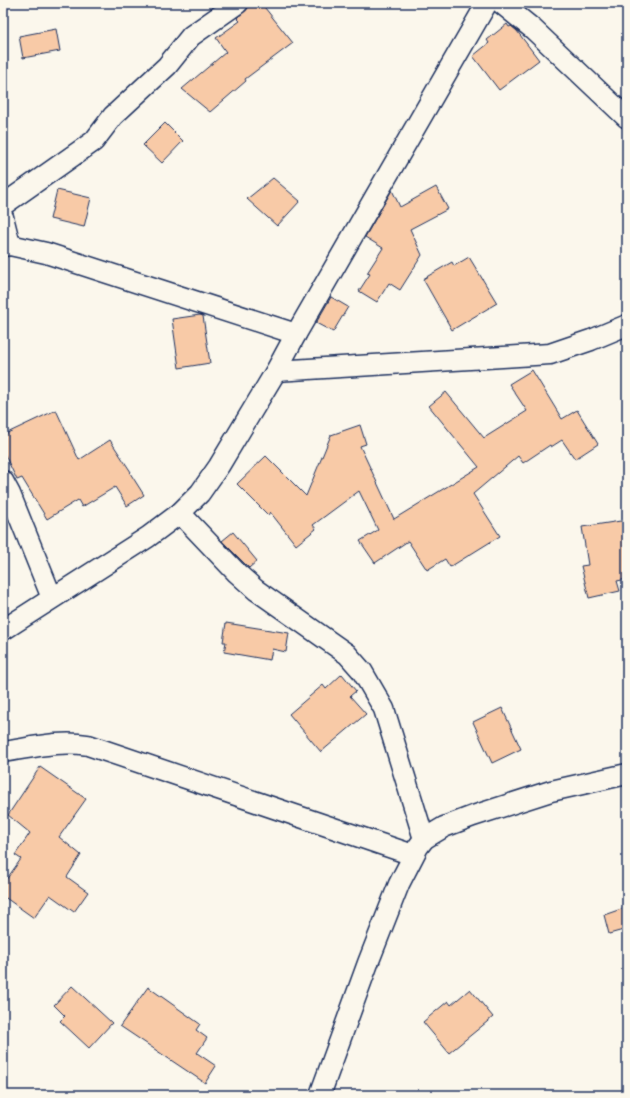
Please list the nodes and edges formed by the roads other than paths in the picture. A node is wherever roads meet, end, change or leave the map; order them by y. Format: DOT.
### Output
graph roads {
  1 [pos="238,3"];
  2 [pos="487,3"];
  3 [pos="501,3"];
  4 [pos="627,118"];
  5 [pos="3,205"];
  6 [pos="3,217"];
  7 [pos="6,246"];
  8 [pos="627,325"];
  9 [pos="296,334"];
  10 [pos="276,371"];
  11 [pos="3,481"];
  12 [pos="180,513"];
  13 [pos="52,598"];
  14 [pos="3,630"];
  15 [pos="3,752"];
  16 [pos="627,774"];
  17 [pos="419,847"];
  18 [pos="320,1095"];
  1 -- 5 [label="street"];
  2 -- 9 [label="street"];
  3 -- 4 [label="street"];
  6 -- 7 [label="street"];
  7 -- 9 [label="street"];
  8 -- 10 [label="street"];
  9 -- 10 [label="street"];
  10 -- 12 [label="street"];
  11 -- 13 [label="street"];
  12 -- 13 [label="street"];
  12 -- 17 [label="street"];
  13 -- 14 [label="street"];
  15 -- 17 [label="street"];
  16 -- 17 [label="street"];
  17 -- 18 [label="street"];
}
